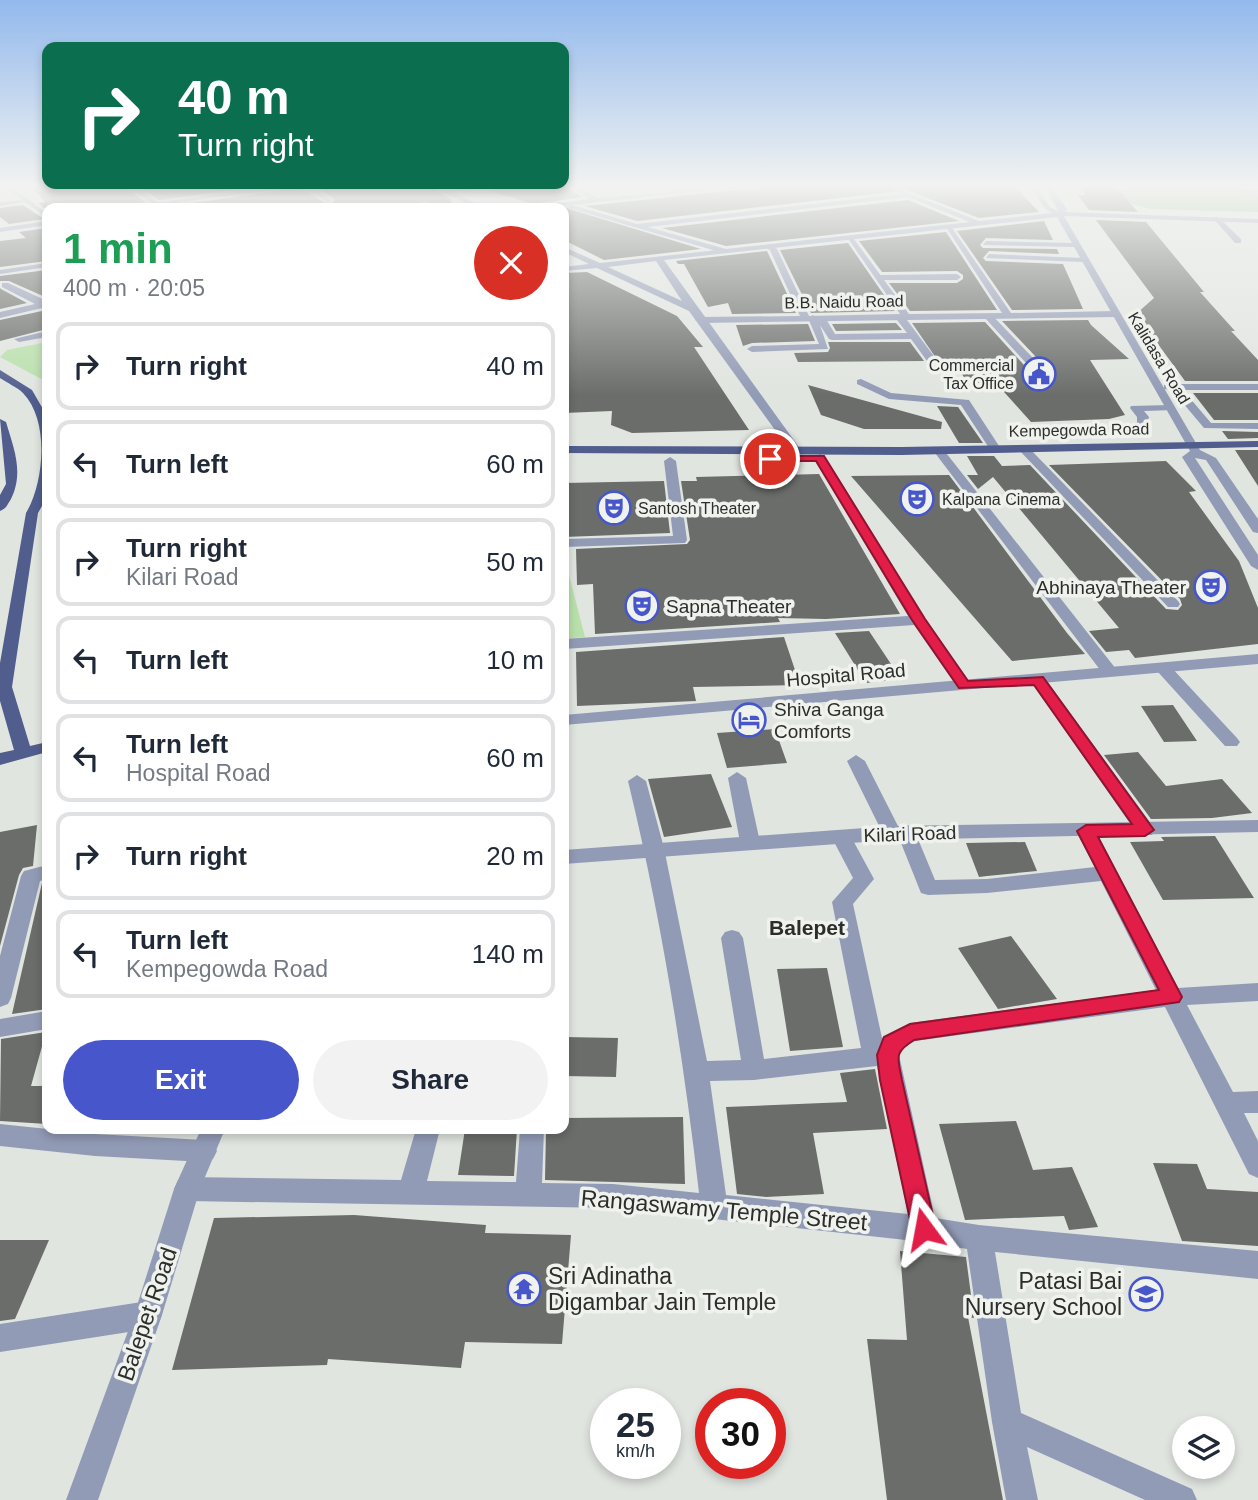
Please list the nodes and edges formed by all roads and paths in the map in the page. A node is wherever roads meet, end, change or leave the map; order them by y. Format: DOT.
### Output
graph roads {
  1 [pos="578,256"];
  2 [pos="677,256"];
  3 [pos="777,256"];
  4 [pos="865,256"];
  5 [pos="969,256"];
  6 [pos="989,256"];
  7 [pos="1081,256"];
  8 [pos="658,258"];
  9 [pos="1053,258"];
  10 [pos="1086,264"];
  11 [pos="596,265"];
  12 [pos="42,266"];
  13 [pos="1039,267"];
  14 [pos="569,268"];
  15 [pos="0,272"];
  16 [pos="957,277"];
  17 [pos="881,278"];
  18 [pos="5,285"];
  19 [pos="42,303"];
  20 [pos="42,306"];
  21 [pos="692,309"];
  22 [pos="1115,314"];
  23 [pos="0,315"];
  24 [pos="1008,315"];
  25 [pos="988,316"];
  26 [pos="904,317"];
  27 [pos="813,318"];
  28 [pos="700,320"];
  29 [pos="42,335"];
  30 [pos="913,336"];
  31 [pos="19,339"];
  32 [pos="752,349"];
  33 [pos="931,359"];
  34 [pos="1030,361"];
  35 [pos="0,373"];
  36 [pos="861,382"];
  37 [pos="1157,386"];
  38 [pos="1175,387"];
  39 [pos="1258,387"];
  40 [pos="1170,408"];
  41 [pos="42,415"];
  42 [pos="0,422"];
  43 [pos="1258,426"];
  44 [pos="1032,430"];
  45 [pos="569,441"];
  46 [pos="1258,444"];
  47 [pos="1194,448"];
  48 [pos="995,449"];
  49 [pos="1024,449"];
  50 [pos="569,450"];
  51 [pos="598,450"];
  52 [pos="795,450"];
  53 [pos="939,450"];
  54 [pos="901,452"];
  55 [pos="820,458"];
  56 [pos="670,460"];
  57 [pos="569,462"];
  58 [pos="42,485"];
  59 [pos="21,503"];
  60 [pos="1258,529"];
  61 [pos="569,543"];
  62 [pos="1258,566"];
  63 [pos="1173,604"];
  64 [pos="918,620"];
  65 [pos="6,630"];
  66 [pos="569,644"];
  67 [pos="1258,659"];
  68 [pos="1164,669"];
  69 [pos="1110,673"];
  70 [pos="1038,680"];
  71 [pos="964,685"];
  72 [pos="569,720"];
  73 [pos="1231,742"];
  74 [pos="42,749"];
  75 [pos="24,754"];
  76 [pos="0,759"];
  77 [pos="856,761"];
  78 [pos="737,778"];
  79 [pos="637,782"];
  80 [pos="1258,826"];
  81 [pos="1145,830"];
  82 [pos="1086,831"];
  83 [pos="899,832"];
  84 [pos="842,838"];
  85 [pos="750,842"];
  86 [pos="654,848"];
  87 [pos="569,856"];
  88 [pos="42,873"];
  89 [pos="1107,873"];
  90 [pos="732,938"];
  91 [pos="1258,992"];
  92 [pos="1172,997"];
  93 [pos="0,998"];
  94 [pos="42,1021"];
  95 [pos="0,1028"];
  96 [pos="881,1055"];
  97 [pos="754,1070"];
  98 [pos="697,1071"];
  99 [pos="1258,1102"];
  100 [pos="1226,1103"];
  101 [pos="427,1134"];
  102 [pos="532,1134"];
  103 [pos="0,1135"];
  104 [pos="209,1140"];
  105 [pos="1258,1166"];
  106 [pos="187,1189"];
  107 [pos="411,1193"];
  108 [pos="528,1195"];
  109 [pos="713,1207"];
  110 [pos="924,1229"];
  111 [pos="979,1238"];
  112 [pos="1258,1265"];
  113 [pos="148,1314"];
  114 [pos="0,1338"];
  115 [pos="1007,1422"];
  116 [pos="82,1500"];
  117 [pos="1023,1500"];
  118 [pos="1181,1500"];
  1 -- 11 [label="street"];
  2 -- 8 [label="street"];
  3 -- 27 [label="street"];
  4 -- 17 [label="street"];
  5 -- 24 [label="street"];
  6 -- 9 [label="street"];
  7 -- 10 [label="street, Kalidasa Road"];
  8 -- 11 [label="street"];
  8 -- 21 [label="street"];
  9 -- 10 [label="street"];
  10 -- 13 [label="street"];
  10 -- 22 [label="street, Kalidasa Road"];
  11 -- 14 [label="street"];
  11 -- 21 [label="street"];
  12 -- 15 [label="street"];
  16 -- 17 [label="street"];
  17 -- 26 [label="street"];
  18 -- 19 [label="street"];
  20 -- 23 [label="street"];
  21 -- 28 [label="street"];
  22 -- 24 [label="street, B.B. Naidu Road"];
  22 -- 37 [label="street, Kalidasa Road"];
  24 -- 25 [label="street, B.B. Naidu Road"];
  25 -- 26 [label="street, B.B. Naidu Road"];
  25 -- 34 [label="street"];
  26 -- 27 [label="street, B.B. Naidu Road"];
  26 -- 30 [label="street"];
  27 -- 28 [label="street, B.B. Naidu Road"];
  27 -- 30 [label="street"];
  27 -- 32 [label="street"];
  28 -- 52 [label="street"];
  29 -- 31 [label="street"];
  30 -- 33 [label="street"];
  35 -- 41 [label="main road"];
  36 -- 48 [label="street"];
  37 -- 38 [label="street"];
  37 -- 40 [label="street, Kalidasa Road"];
  38 -- 39 [label="street"];
  38 -- 43 [label="street"];
  40 -- 44 [label="street"];
  40 -- 47 [label="street, Kalidasa Road"];
  42 -- 59 [label="main road"];
  45 -- 51 [label="main road"];
  46 -- 47 [label="main road, Kempegowda Road"];
  47 -- 49 [label="main road, Kempegowda Road"];
  47 -- 60 [label="street"];
  47 -- 62 [label="street"];
  48 -- 49 [label="main road, Kempegowda Road"];
  48 -- 53 [label="main road, Kempegowda Road"];
  49 -- 63 [label="street"];
  50 -- 51 [label="main road, Kempegowda Road"];
  51 -- 52 [label="main road, Kempegowda Road"];
  52 -- 54 [label="main road, Kempegowda Road"];
  53 -- 54 [label="main road, Kempegowda Road"];
  53 -- 69 [label="street"];
  54 -- 55 [label="main road, Kempegowda Road"];
  55 -- 56 [label="main road, Kempegowda Road"];
  55 -- 64 [label="street"];
  56 -- 57 [label="main road, Kempegowda Road"];
  56 -- 61 [label="street"];
  58 -- 59 [label="main road"];
  59 -- 65 [label="main road"];
  64 -- 66 [label="street"];
  64 -- 71 [label="street"];
  65 -- 75 [label="main road"];
  67 -- 68 [label="street, Hospital Road"];
  68 -- 69 [label="street, Hospital Road"];
  68 -- 73 [label="street"];
  69 -- 70 [label="street, Hospital Road"];
  70 -- 71 [label="street, Hospital Road"];
  70 -- 81 [label="street"];
  71 -- 72 [label="street, Hospital Road"];
  74 -- 75 [label="main road"];
  75 -- 76 [label="main road"];
  77 -- 83 [label="street"];
  78 -- 85 [label="street"];
  79 -- 86 [label="street"];
  80 -- 81 [label="street, Kilari Road"];
  81 -- 82 [label="street, Kilari Road"];
  82 -- 83 [label="street, Kilari Road"];
  82 -- 89 [label="street"];
  83 -- 84 [label="street, Kilari Road"];
  83 -- 89 [label="street"];
  84 -- 85 [label="street, Kilari Road"];
  84 -- 96 [label="street"];
  85 -- 86 [label="street, Kilari Road"];
  86 -- 87 [label="street, Kilari Road"];
  86 -- 98 [label="street"];
  88 -- 93 [label="street"];
  89 -- 92 [label="street"];
  90 -- 97 [label="street"];
  91 -- 92 [label="street"];
  92 -- 96 [label="street"];
  92 -- 100 [label="street"];
  94 -- 95 [label="street"];
  96 -- 97 [label="street"];
  96 -- 110 [label="street"];
  97 -- 98 [label="street"];
  98 -- 109 [label="street"];
  99 -- 100 [label="street"];
  100 -- 105 [label="street"];
  101 -- 107 [label="street"];
  102 -- 108 [label="street"];
  103 -- 104 [label="street"];
  104 -- 106 [label="street, Balepet Road"];
  106 -- 107 [label="street, Rangaswamy Temple Street"];
  106 -- 113 [label="street, Balepet Road"];
  107 -- 108 [label="street, Rangaswamy Temple Street"];
  108 -- 109 [label="street, Rangaswamy Temple Street"];
  109 -- 110 [label="street, Rangaswamy Temple Street"];
  110 -- 111 [label="street, Rangaswamy Temple Street"];
  111 -- 112 [label="street, Rangaswamy Temple Street"];
  111 -- 115 [label="street"];
  113 -- 114 [label="street"];
  113 -- 116 [label="street, Balepet Road"];
  115 -- 117 [label="street"];
  115 -- 118 [label="street"];
}
